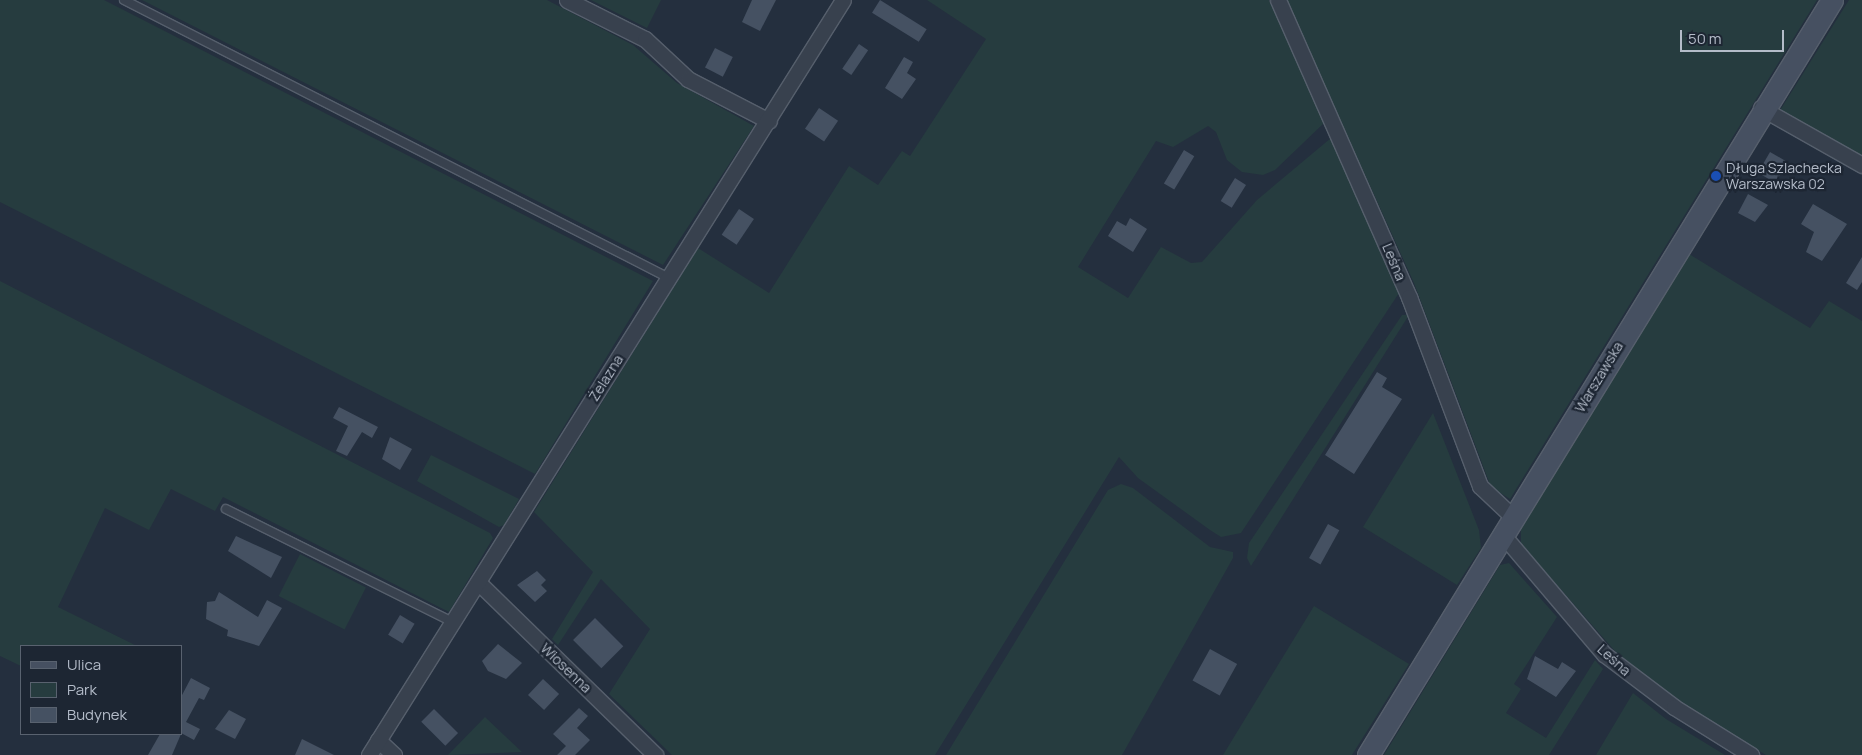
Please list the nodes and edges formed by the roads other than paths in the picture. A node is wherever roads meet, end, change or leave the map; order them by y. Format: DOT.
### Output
graph roads {
  1 [pos="124,0"];
  2 [pos="567,0"];
  3 [pos="844,0"];
  4 [pos="1278,0"];
  5 [pos="1832,0"];
  6 [pos="1762,108"];
  7 [pos="769,121"];
  8 [pos="1862,165"];
  9 [pos="669,278"];
  10 [pos="226,509"];
  11 [pos="1509,526"];
  12 [pos="478,582"];
  13 [pos="453,622"];
  14 [pos="378,740"];
  15 [pos="369,755"];
  16 [pos="394,755"];
  17 [pos="655,755"];
  18 [pos="1368,755"];
  19 [pos="1752,755"];
  1 -- 9 [label="lane"];
  2 -- 7 [label="street"];
  3 -- 7 [label="street, Żelazna"];
  4 -- 11 [label="street, Leśna"];
  5 -- 6 [label="street, Warszawska"];
  6 -- 8 [label="street"];
  6 -- 11 [label="street, Warszawska"];
  7 -- 9 [label="street, Żelazna"];
  9 -- 12 [label="street, Żelazna"];
  10 -- 13 [label="lane"];
  11 -- 18 [label="street, Warszawska"];
  11 -- 19 [label="street, Leśna"];
  12 -- 13 [label="street, Żelazna"];
  12 -- 17 [label="street, Wiosenna"];
  13 -- 14 [label="street, Żelazna"];
  14 -- 15 [label="street, Żelazna"];
  14 -- 16 [label="street"];
}
